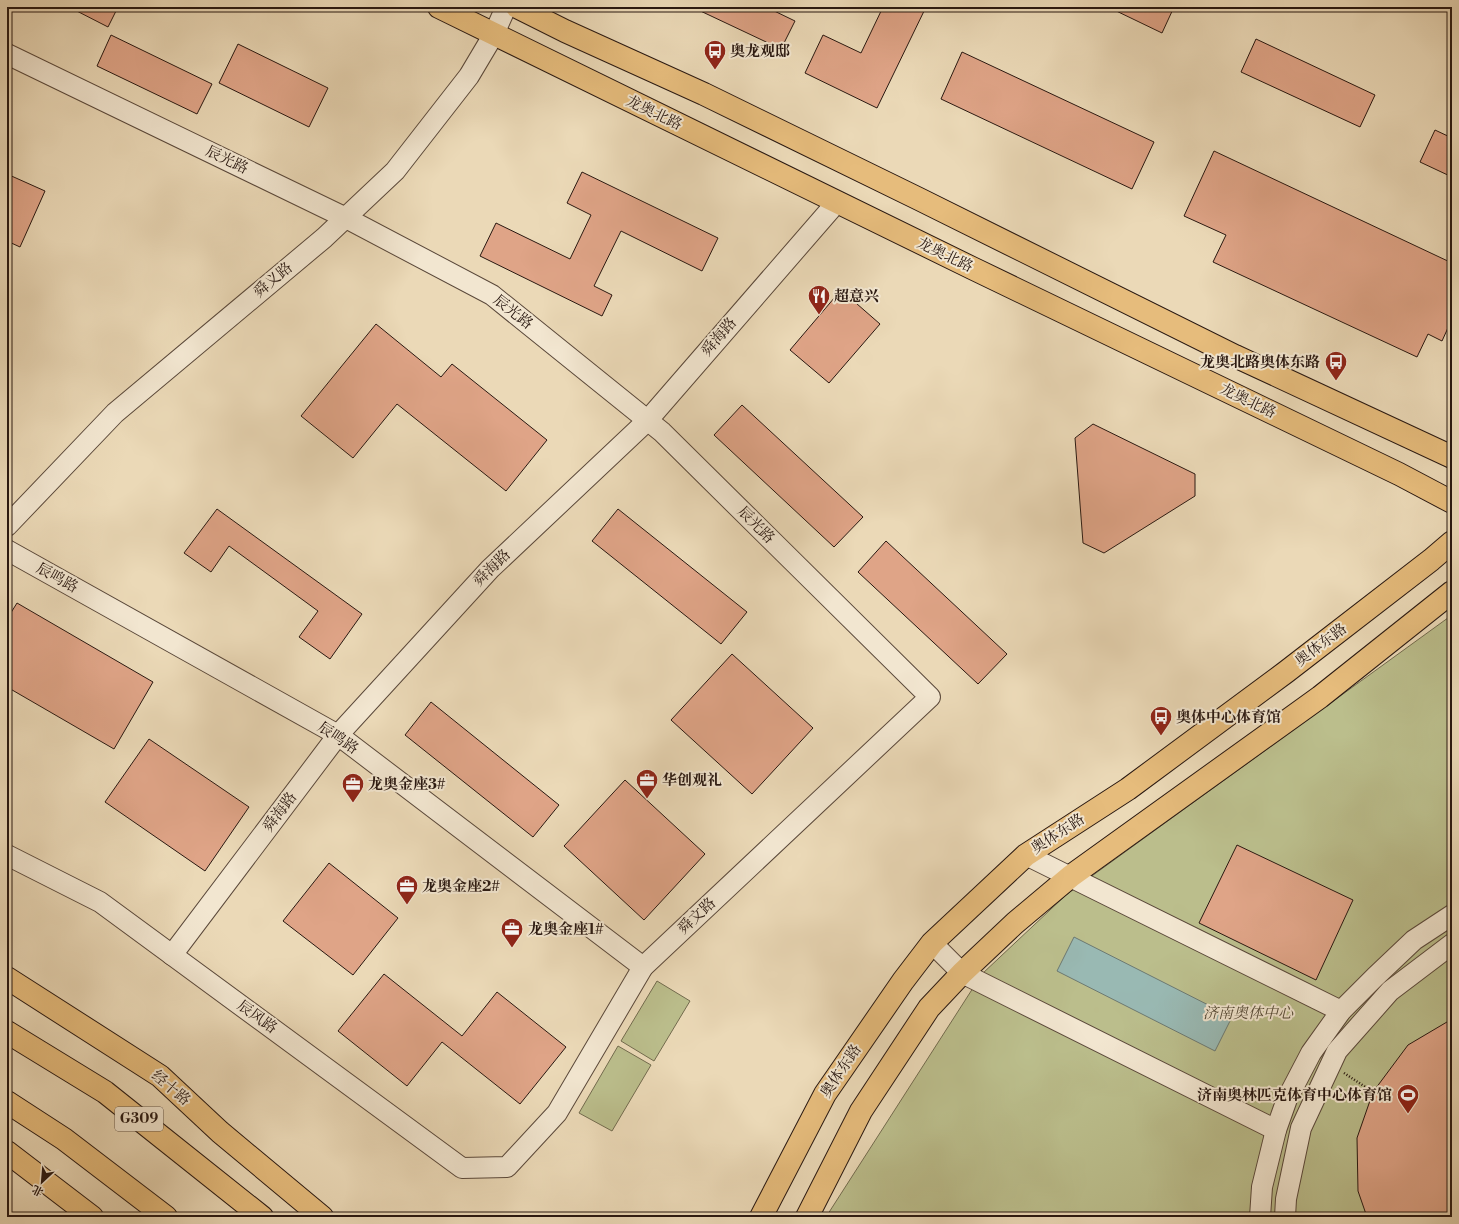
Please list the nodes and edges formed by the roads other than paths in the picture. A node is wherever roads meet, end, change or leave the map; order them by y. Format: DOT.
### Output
graph roads {
  1 [pos="440,7"];
  2 [pos="506,7"];
  3 [pos="517,7"];
  4 [pos="494,34"];
  5 [pos="7,54"];
  6 [pos="837,202"];
  7 [pos="346,218"];
  8 [pos="647,421"];
  9 [pos="1452,457"];
  10 [pos="1452,502"];
  11 [pos="7,526"];
  12 [pos="1452,542"];
  13 [pos="7,550"];
  14 [pos="1452,592"];
  15 [pos="930,697"];
  16 [pos="338,735"];
  17 [pos="1026,854"];
  18 [pos="7,855"];
  19 [pos="1071,876"];
  20 [pos="1452,915"];
  21 [pos="932,943"];
  22 [pos="1452,944"];
  23 [pos="172,955"];
  24 [pos="643,967"];
  25 [pos="962,973"];
  26 [pos="7,978"];
  27 [pos="1341,1011"];
  28 [pos="7,1032"];
  29 [pos="7,1102"];
  30 [pos="1276,1130"];
  31 [pos="7,1152"];
  32 [pos="507,1167"];
  33 [pos="92,1217"];
  34 [pos="166,1217"];
  35 [pos="262,1217"];
  36 [pos="322,1217"];
  37 [pos="761,1217"];
  38 [pos="807,1217"];
  39 [pos="1260,1217"];
  40 [pos="1285,1217"];
  1 -- 4 [label="main road, 龙奥北路"];
  2 -- 4 [label="street, 舜义路"];
  3 -- 9 [label="main road"];
  4 -- 6 [label="main road, 龙奥北路"];
  4 -- 7 [label="street, 舜义路"];
  5 -- 7 [label="street, 辰光路"];
  6 -- 8 [label="street, 舜海路"];
  6 -- 10 [label="main road, 龙奥北路"];
  7 -- 8 [label="street, 辰光路"];
  7 -- 11 [label="street, 舜义路"];
  8 -- 15 [label="street, 辰光路"];
  8 -- 16 [label="street, 舜海路"];
  12 -- 17 [label="main road, 奥体东路"];
  13 -- 16 [label="street, 辰鸣路"];
  14 -- 19 [label="main road"];
  15 -- 24 [label="street, 舜文路"];
  16 -- 23 [label="street, 舜海路"];
  16 -- 24 [label="street, 辰鸣路"];
  17 -- 19 [label="street"];
  17 -- 21 [label="main road, 奥体东路"];
  18 -- 23 [label="street, 辰风路"];
  19 -- 25 [label="main road"];
  19 -- 27 [label="street"];
  20 -- 27 [label="street"];
  21 -- 25 [label="street"];
  21 -- 37 [label="main road, 奥体东路"];
  22 -- 40 [label="street"];
  23 -- 32 [label="street, 辰风路"];
  24 -- 32 [label="street, 舜文路"];
  25 -- 30 [label="street"];
  25 -- 38 [label="main road"];
  26 -- 36 [label="main road, 经十路"];
  27 -- 30 [label="street"];
  28 -- 35 [label="main road, G309"];
  29 -- 34 [label="main road"];
  30 -- 39 [label="street"];
  31 -- 33 [label="main road"];
}
